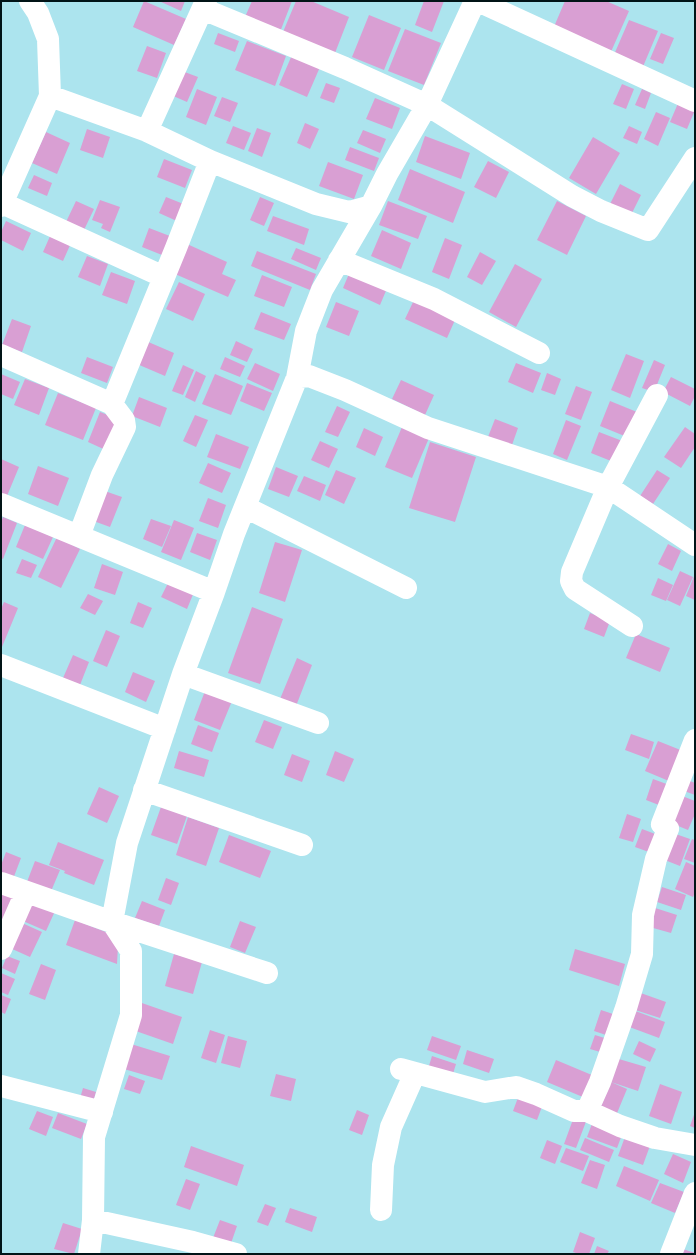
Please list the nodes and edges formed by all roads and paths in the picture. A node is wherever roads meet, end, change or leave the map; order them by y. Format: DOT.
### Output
graph roads {
  1 [pos="30,1"];
  2 [pos="476,1"];
  3 [pos="205,5"];
  4 [pos="50,96"];
  5 [pos="695,101"];
  6 [pos="427,105"];
  7 [pos="147,132"];
  8 [pos="695,158"];
  9 [pos="210,160"];
  10 [pos="6,177"];
  11 [pos="2,204"];
  12 [pos="371,206"];
  13 [pos="340,260"];
  14 [pos="164,278"];
  15 [pos="539,353"];
  16 [pos="1,356"];
  17 [pos="297,378"];
  18 [pos="657,395"];
  19 [pos="112,404"];
  20 [pos="608,487"];
  21 [pos="1,504"];
  22 [pos="245,507"];
  23 [pos="79,536"];
  24 [pos="695,545"];
  25 [pos="406,588"];
  26 [pos="214,592"];
  27 [pos="632,626"];
  28 [pos="1,665"];
  29 [pos="183,674"];
  30 [pos="318,723"];
  31 [pos="165,729"];
  32 [pos="695,740"];
  33 [pos="144,790"];
  34 [pos="302,845"];
  35 [pos="1,883"];
  36 [pos="26,892"];
  37 [pos="112,922"];
  38 [pos="1,949"];
  39 [pos="267,973"];
  40 [pos="1,1086"];
  41 [pos="587,1111"];
  42 [pos="102,1112"];
  43 [pos="695,1145"];
  44 [pos="695,1192"];
  45 [pos="381,1210"];
  46 [pos="93,1220"];
  47 [pos="89,1254"];
  48 [pos="236,1254"];
  49 [pos="671,1254"];
  1 -- 4 [label="street"];
  2 -- 5 [label="street"];
  2 -- 6 [label="street"];
  3 -- 6 [label="street"];
  3 -- 7 [label="street"];
  4 -- 7 [label="street"];
  4 -- 10 [label="street"];
  6 -- 8 [label="street"];
  6 -- 12 [label="street"];
  7 -- 9 [label="street"];
  9 -- 12 [label="street"];
  9 -- 14 [label="street"];
  10 -- 11 [label="street"];
  11 -- 14 [label="street"];
  12 -- 13 [label="street"];
  13 -- 15 [label="street"];
  13 -- 17 [label="street"];
  14 -- 19 [label="street"];
  16 -- 19 [label="street"];
  17 -- 20 [label="street"];
  17 -- 22 [label="street"];
  18 -- 20 [label="street"];
  19 -- 23 [label="street"];
  20 -- 24 [label="street"];
  20 -- 27 [label="street"];
  21 -- 23 [label="street"];
  22 -- 25 [label="street"];
  22 -- 26 [label="street"];
  23 -- 26 [label="street"];
  26 -- 29 [label="street"];
  28 -- 31 [label="street"];
  29 -- 30 [label="street"];
  29 -- 31 [label="street"];
  31 -- 33 [label="street"];
  32 -- 41 [label="street"];
  33 -- 34 [label="street"];
  33 -- 37 [label="street"];
  35 -- 36 [label="street"];
  36 -- 37 [label="street"];
  36 -- 38 [label="street"];
  37 -- 39 [label="street"];
  37 -- 42 [label="street"];
  40 -- 42 [label="street"];
  41 -- 43 [label="street"];
  41 -- 45 [label="street"];
  42 -- 46 [label="street"];
  44 -- 49 [label="street"];
  46 -- 47 [label="street"];
  46 -- 48 [label="street"];
}
